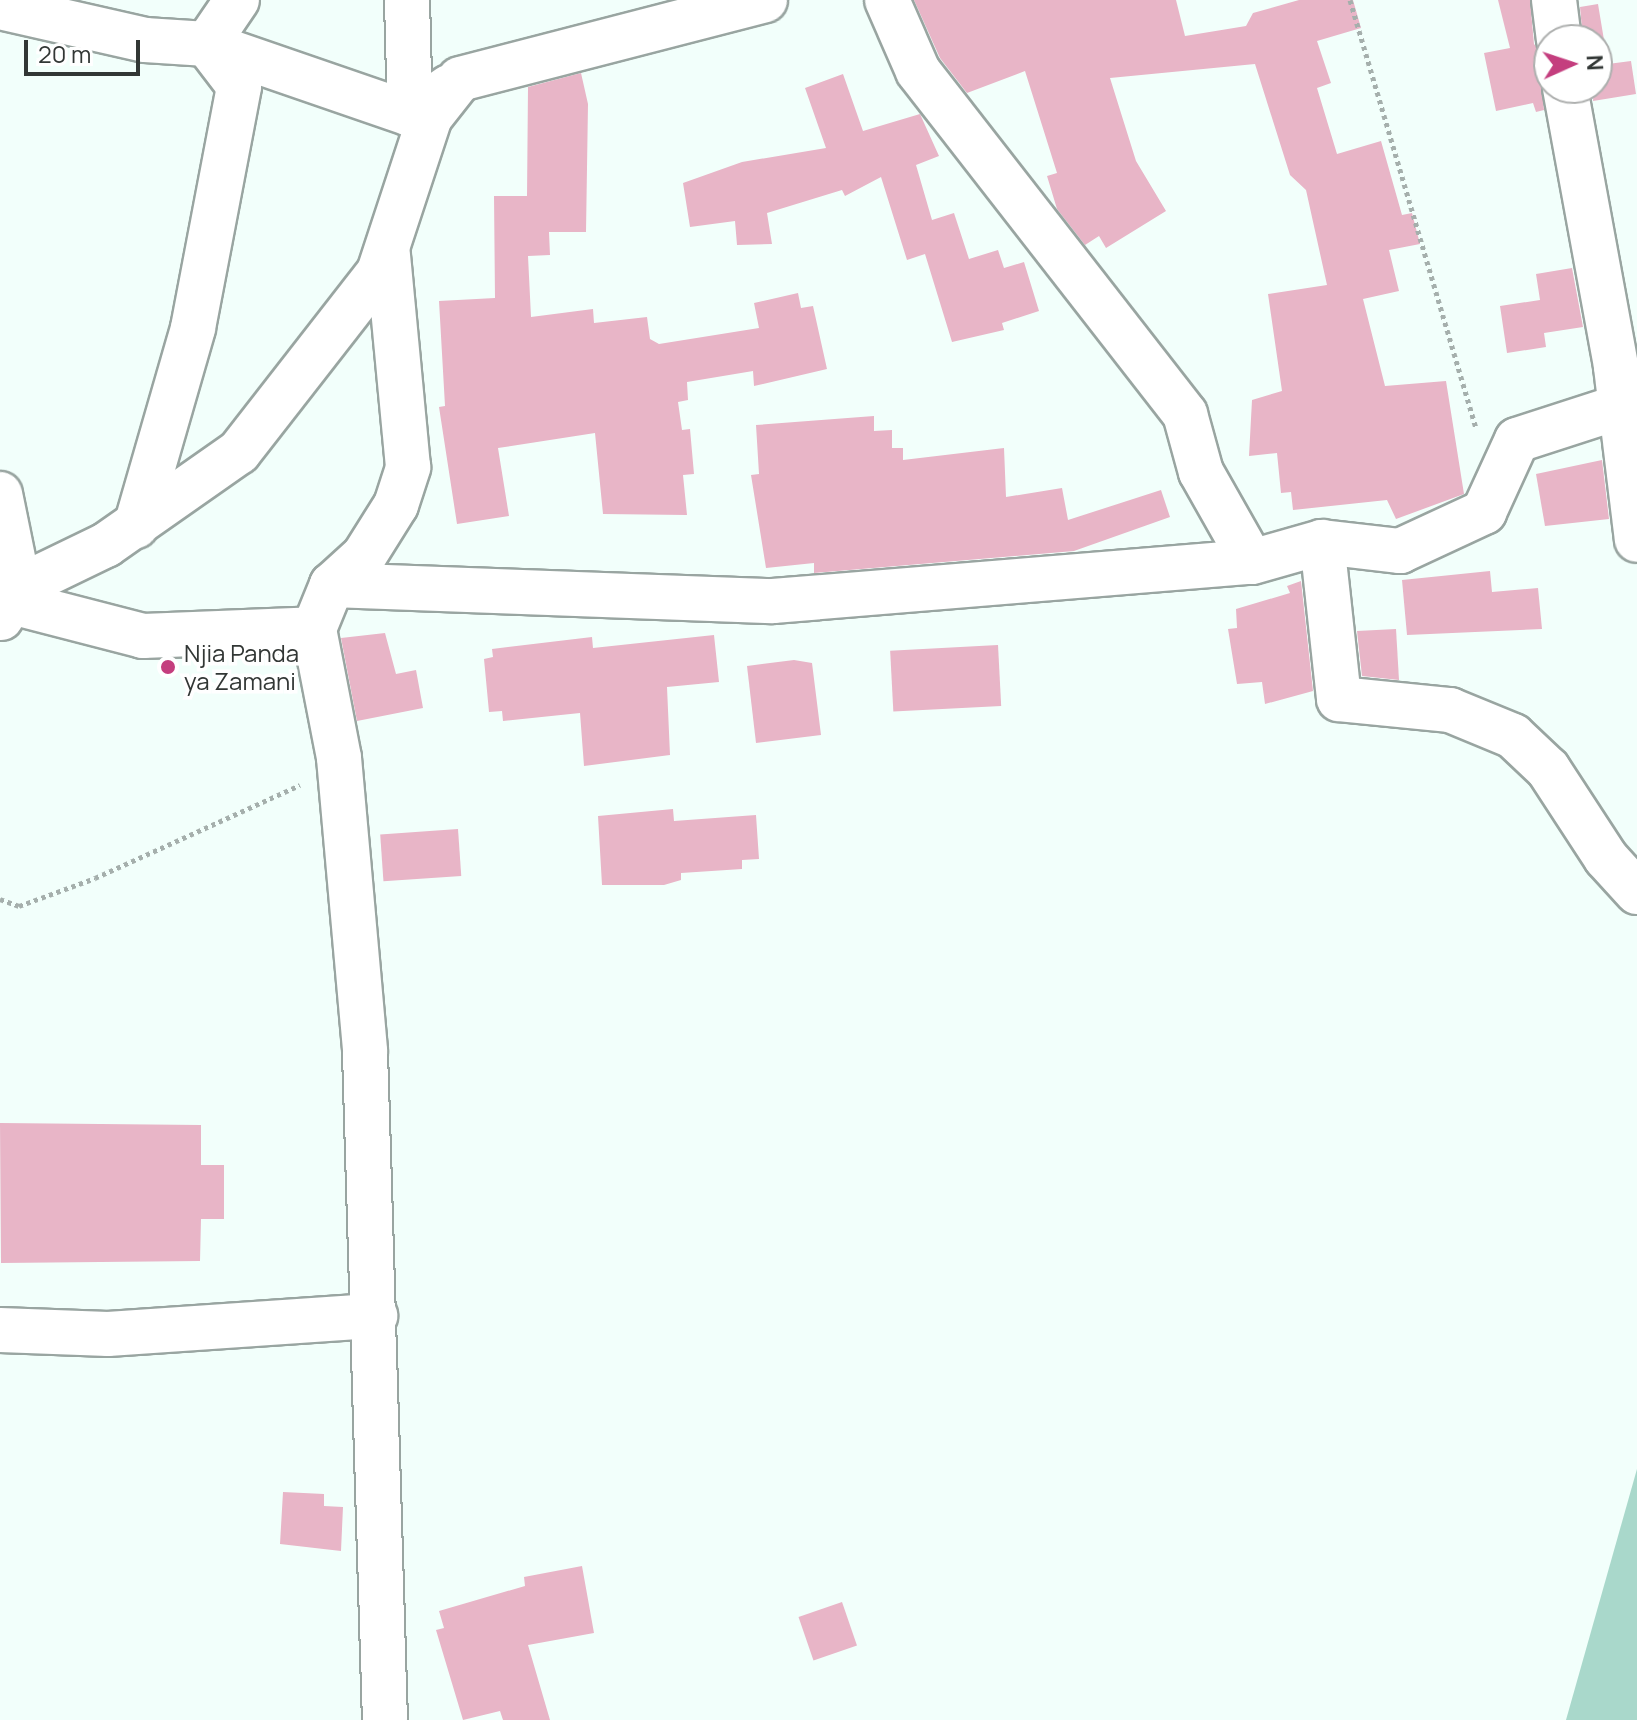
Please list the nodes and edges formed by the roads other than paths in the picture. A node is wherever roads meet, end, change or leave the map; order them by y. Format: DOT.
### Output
graph roads {
  1 [pos="237,0"];
  2 [pos="407,0"];
  3 [pos="765,0"];
  4 [pos="887,0"];
  5 [pos="1554,0"];
  6 [pos="0,7"];
  7 [pos="1557,24"];
  8 [pos="207,44"];
  9 [pos="460,79"];
  10 [pos="1568,104"];
  11 [pos="410,114"];
  12 [pos="388,254"];
  13 [pos="1616,408"];
  14 [pos="0,494"];
  15 [pos="136,526"];
  16 [pos="1637,540"];
  17 [pos="1322,542"];
  18 [pos="1252,562"];
  19 [pos="332,585"];
  20 [pos="7,601"];
  21 [pos="314,629"];
  22 [pos="1637,892"];
  23 [pos="375,1316"];
  24 [pos="0,1330"];
  25 [pos="385,1720"];
  1 -- 8 [label="street"];
  2 -- 11 [label="street"];
  3 -- 9 [label="street"];
  4 -- 18 [label="street"];
  5 -- 7 [label="street"];
  6 -- 8 [label="street"];
  8 -- 11 [label="street"];
  8 -- 15 [label="street"];
  9 -- 11 [label="street"];
  9 -- 12 [label="street"];
  10 -- 13 [label="street"];
  12 -- 15 [label="street"];
  12 -- 19 [label="street"];
  13 -- 16 [label="street"];
  13 -- 17 [label="street"];
  14 -- 20 [label="street"];
  15 -- 20 [label="street"];
  17 -- 18 [label="street"];
  17 -- 22 [label="street"];
  18 -- 19 [label="street"];
  19 -- 21 [label="street"];
  20 -- 21 [label="street"];
  21 -- 23 [label="street"];
  23 -- 24 [label="street"];
  23 -- 25 [label="street"];
}
